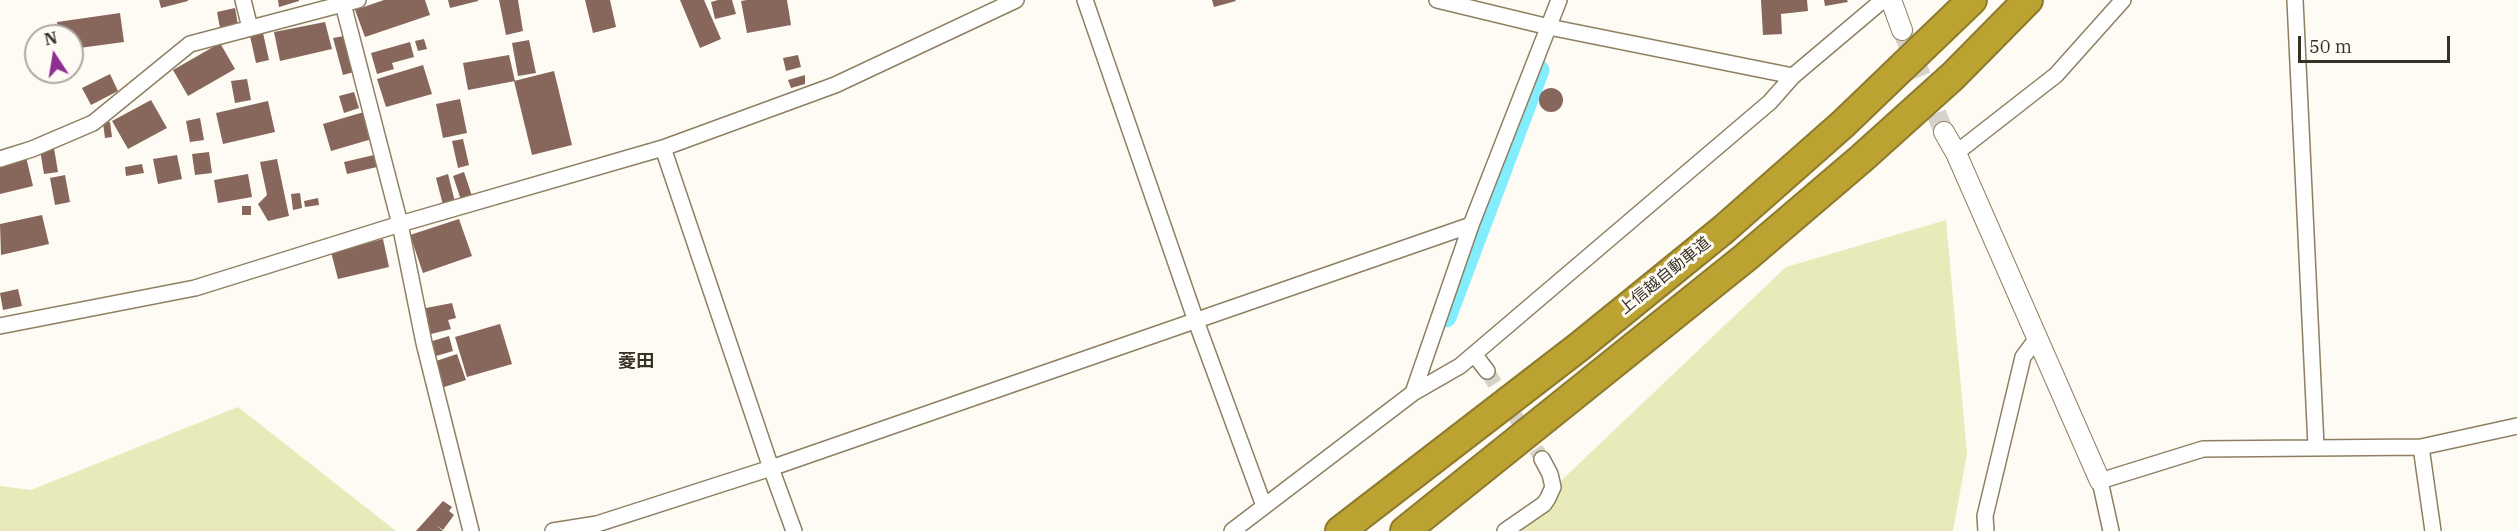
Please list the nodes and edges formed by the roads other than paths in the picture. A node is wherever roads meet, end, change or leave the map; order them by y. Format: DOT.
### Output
graph roads {
  1 [pos="243,0"];
  2 [pos="1016,0"];
  3 [pos="1085,0"];
  4 [pos="1437,0"];
  5 [pos="1558,0"];
  6 [pos="1883,0"];
  7 [pos="1891,0"];
  8 [pos="1972,0"];
  9 [pos="2028,0"];
  10 [pos="2123,0"];
  11 [pos="2295,0"];
  12 [pos="350,2"];
  13 [pos="1549,27"];
  14 [pos="250,28"];
  15 [pos="1902,30"];
  16 [pos="1793,76"];
  17 [pos="1944,132"];
  18 [pos="663,148"];
  19 [pos="1956,153"];
  20 [pos="0,159"];
  21 [pos="400,224"];
  22 [pos="1471,225"];
  23 [pos="1196,321"];
  24 [pos="0,326"];
  25 [pos="2037,338"];
  26 [pos="1474,354"];
  27 [pos="1487,372"];
  28 [pos="1413,393"];
  29 [pos="2517,426"];
  30 [pos="2316,446"];
  31 [pos="2421,447"];
  32 [pos="1542,459"];
  33 [pos="771,468"];
  34 [pos="2100,481"];
  35 [pos="1264,506"];
  36 [pos="471,531"];
  37 [pos="553,531"];
  38 [pos="794,531"];
  39 [pos="1232,531"];
  40 [pos="1340,531"];
  41 [pos="1405,531"];
  42 [pos="1505,531"];
  43 [pos="1986,531"];
  44 [pos="2111,531"];
  45 [pos="2433,531"];
  1 -- 14 [label="street"];
  2 -- 18 [label="street"];
  3 -- 23 [label="street"];
  4 -- 13 [label="street"];
  5 -- 13 [label="street"];
  6 -- 16 [label="street"];
  7 -- 15 [label="street"];
  8 -- 40 [label="highway, 上信越自動車道"];
  9 -- 41 [label="highway"];
  10 -- 19 [label="street"];
  11 -- 30 [label="street"];
  12 -- 14 [label="street"];
  12 -- 21 [label="street"];
  13 -- 16 [label="street"];
  13 -- 22 [label="street"];
  14 -- 20 [label="street"];
  16 -- 26 [label="street"];
  17 -- 19 [label="street"];
  18 -- 21 [label="street"];
  18 -- 33 [label="street"];
  19 -- 25 [label="street"];
  21 -- 24 [label="street"];
  21 -- 36 [label="street"];
  22 -- 23 [label="street"];
  22 -- 28 [label="street"];
  23 -- 33 [label="street"];
  23 -- 35 [label="street"];
  25 -- 34 [label="street"];
  25 -- 43 [label="street"];
  26 -- 27 [label="street"];
  26 -- 28 [label="street"];
  28 -- 35 [label="street"];
  29 -- 31 [label="street"];
  30 -- 31 [label="street"];
  30 -- 34 [label="street"];
  31 -- 45 [label="street"];
  32 -- 42 [label="street"];
  33 -- 37 [label="street"];
  33 -- 38 [label="street"];
  34 -- 44 [label="street"];
  35 -- 39 [label="street"];
}
